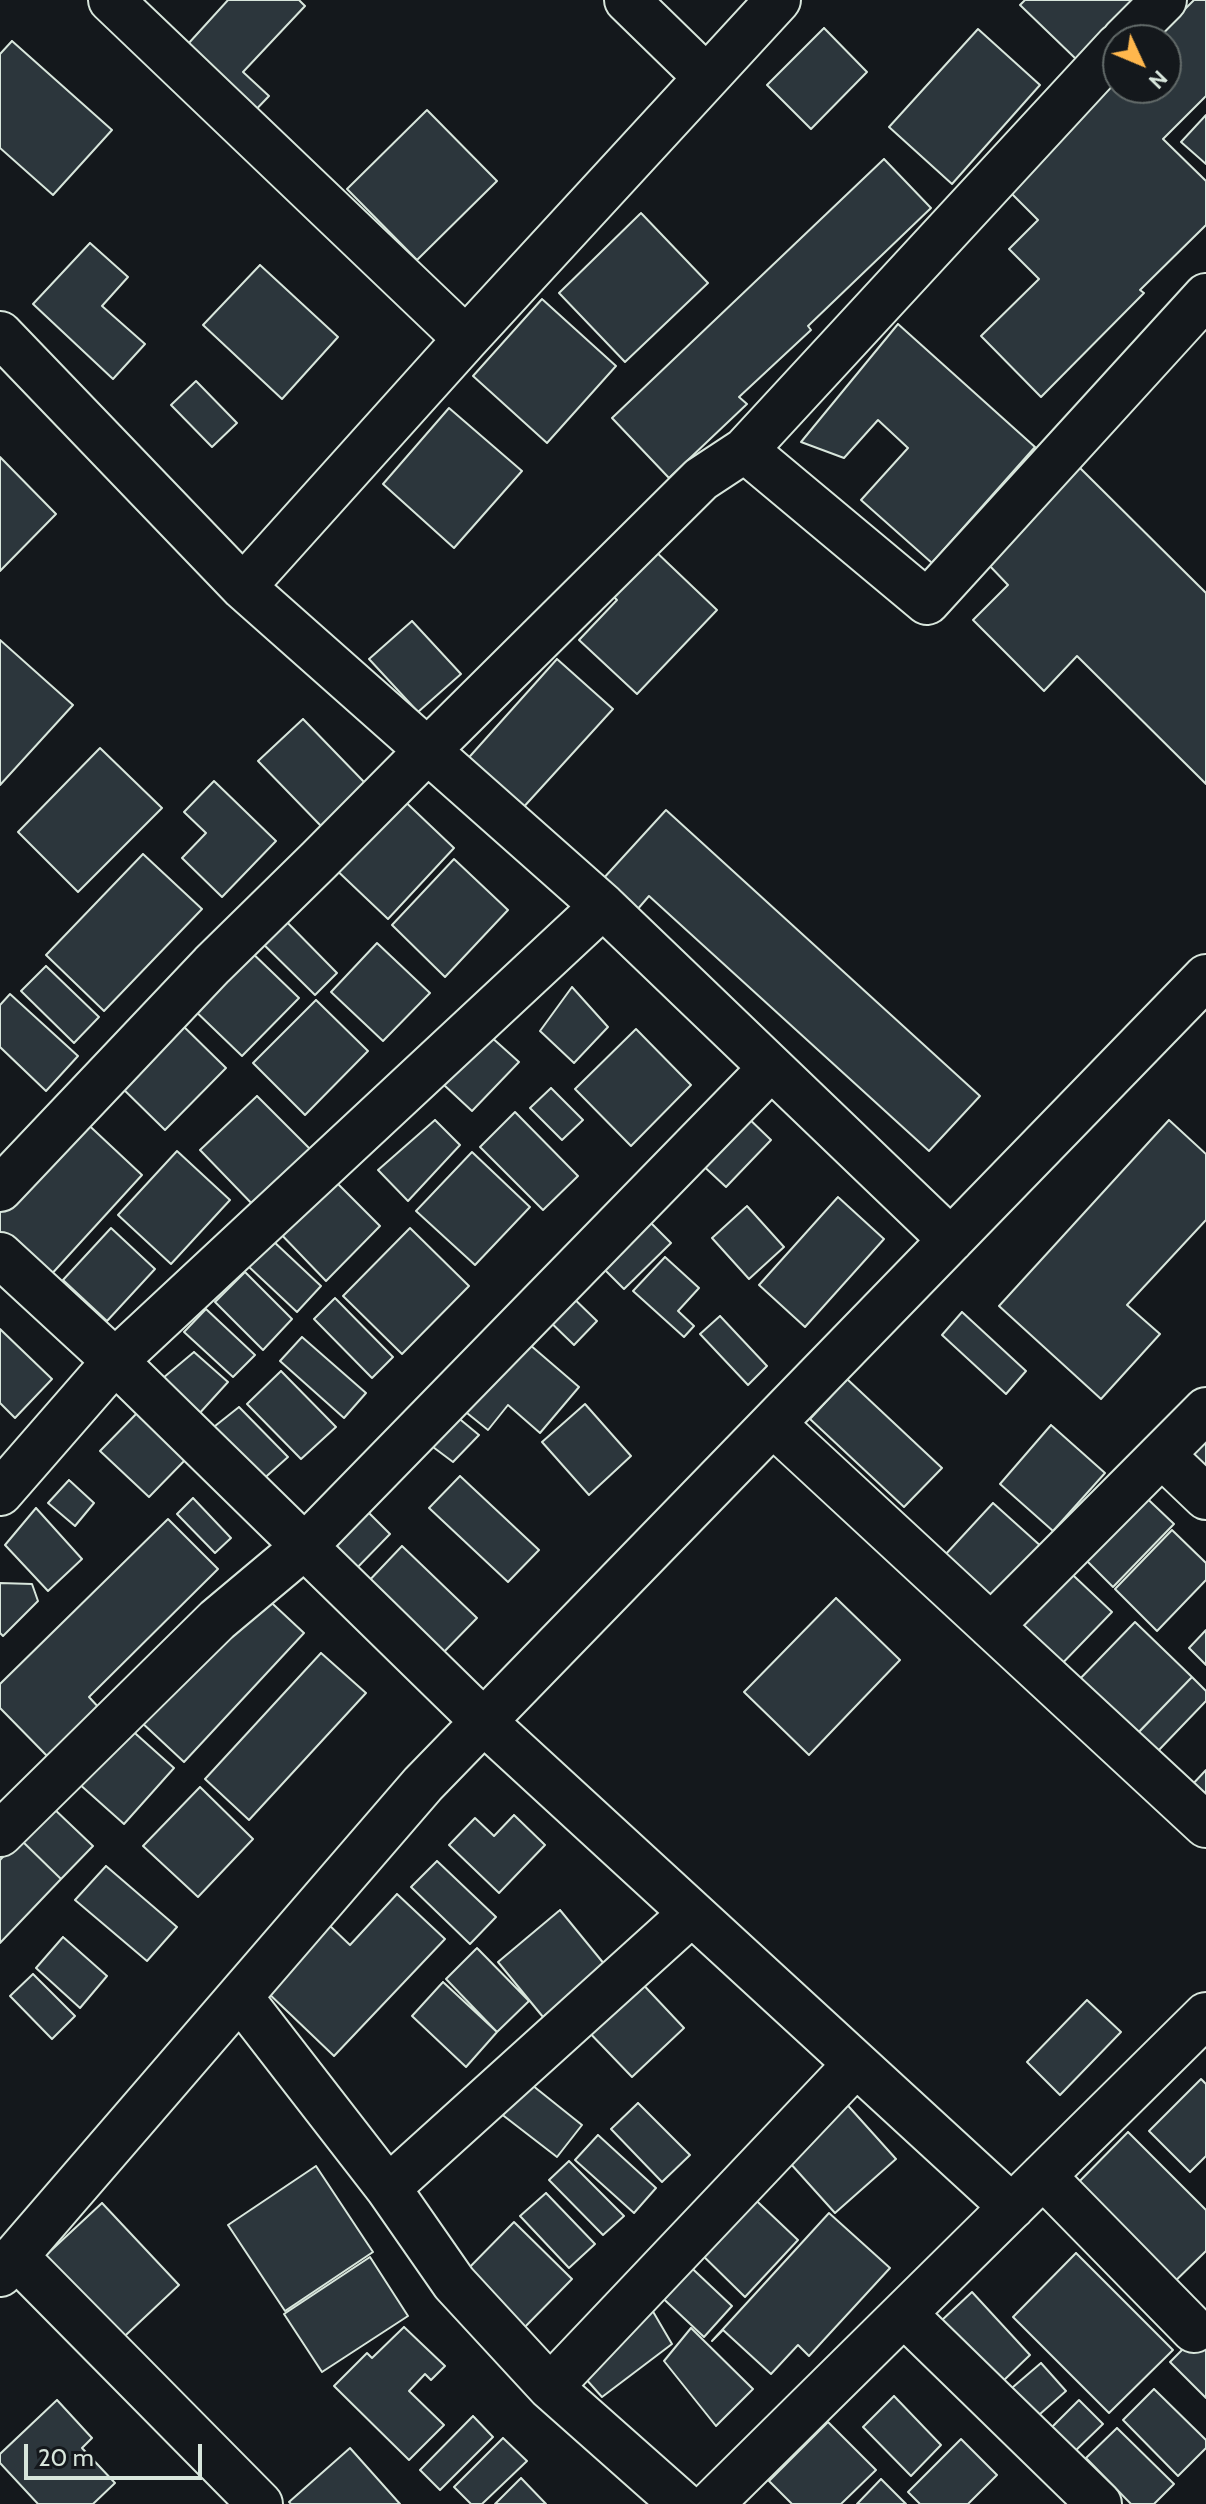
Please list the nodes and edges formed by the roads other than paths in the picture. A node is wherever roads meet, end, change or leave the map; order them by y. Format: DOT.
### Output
graph roads {
  1 [pos="111,0"];
  2 [pos="627,0"];
  3 [pos="778,0"];
  4 [pos="1164,0"];
  5 [pos="1140,24"];
  6 [pos="1102,63"];
  7 [pos="706,77"];
  8 [pos="1206,296"];
  9 [pos="0,334"];
  10 [pos="466,339"];
  11 [pos="745,450"];
  12 [pos="243,587"];
  13 [pos="427,751"];
  14 [pos="603,906"];
  15 [pos="1206,977"];
  16 [pos="770,1069"];
  17 [pos="0,1189"];
  18 [pos="951,1240"];
  19 [pos="0,1255"];
  20 [pos="115,1361"];
  21 [pos="1206,1410"];
  22 [pos="773,1424"];
  23 [pos="1162,1455"];
  24 [pos="0,1493"];
  25 [pos="1206,1497"];
  26 [pos="304,1547"];
  27 [pos="991,1626"];
  28 [pos="483,1721"];
  29 [pos="1206,1825"];
  30 [pos="0,1834"];
  31 [pos="692,1913"];
  32 [pos="240,1997"];
  33 [pos="1206,2015"];
  34 [pos="856,2064"];
  35 [pos="1043,2176"];
  36 [pos="388,2188"];
  37 [pos="1012,2207"];
  38 [pos="8,2265"];
  39 [pos="904,2314"];
  40 [pos="1194,2330"];
  41 [pos="550,2387"];
  42 [pos="734,2497"];
  43 [pos="248,2500"];
  44 [pos="682,2504"];
  45 [pos="1099,2504"];
  1 -- 10 [label="street"];
  2 -- 7 [label="street"];
  3 -- 7 [label="street"];
  4 -- 5 [label="street"];
  6 -- 11 [label="street"];
  7 -- 10 [label="street"];
  8 -- 11 [label="street"];
  9 -- 12 [label="street"];
  10 -- 12 [label="street"];
  11 -- 13 [label="street"];
  12 -- 13 [label="street"];
  13 -- 14 [label="street"];
  13 -- 17 [label="street"];
  14 -- 16 [label="street"];
  14 -- 20 [label="street"];
  15 -- 18 [label="street"];
  16 -- 18 [label="street"];
  16 -- 26 [label="street"];
  18 -- 22 [label="street"];
  19 -- 20 [label="street"];
  20 -- 24 [label="street"];
  20 -- 26 [label="street"];
  21 -- 23 [label="street"];
  22 -- 27 [label="street"];
  22 -- 28 [label="street"];
  23 -- 25 [label="street"];
  23 -- 27 [label="street"];
  26 -- 28 [label="street"];
  26 -- 30 [label="street"];
  27 -- 29 [label="street"];
  28 -- 31 [label="street"];
  28 -- 32 [label="street"];
  31 -- 34 [label="street"];
  31 -- 36 [label="street"];
  32 -- 36 [label="street"];
  32 -- 38 [label="street"];
  33 -- 35 [label="street"];
  34 -- 37 [label="street"];
  34 -- 41 [label="street"];
  35 -- 37 [label="street"];
  35 -- 40 [label="street"];
  36 -- 41 [label="street"];
  37 -- 39 [label="street"];
  38 -- 43 [label="street"];
  39 -- 42 [label="street"];
  39 -- 45 [label="street"];
  41 -- 44 [label="street"];
}
